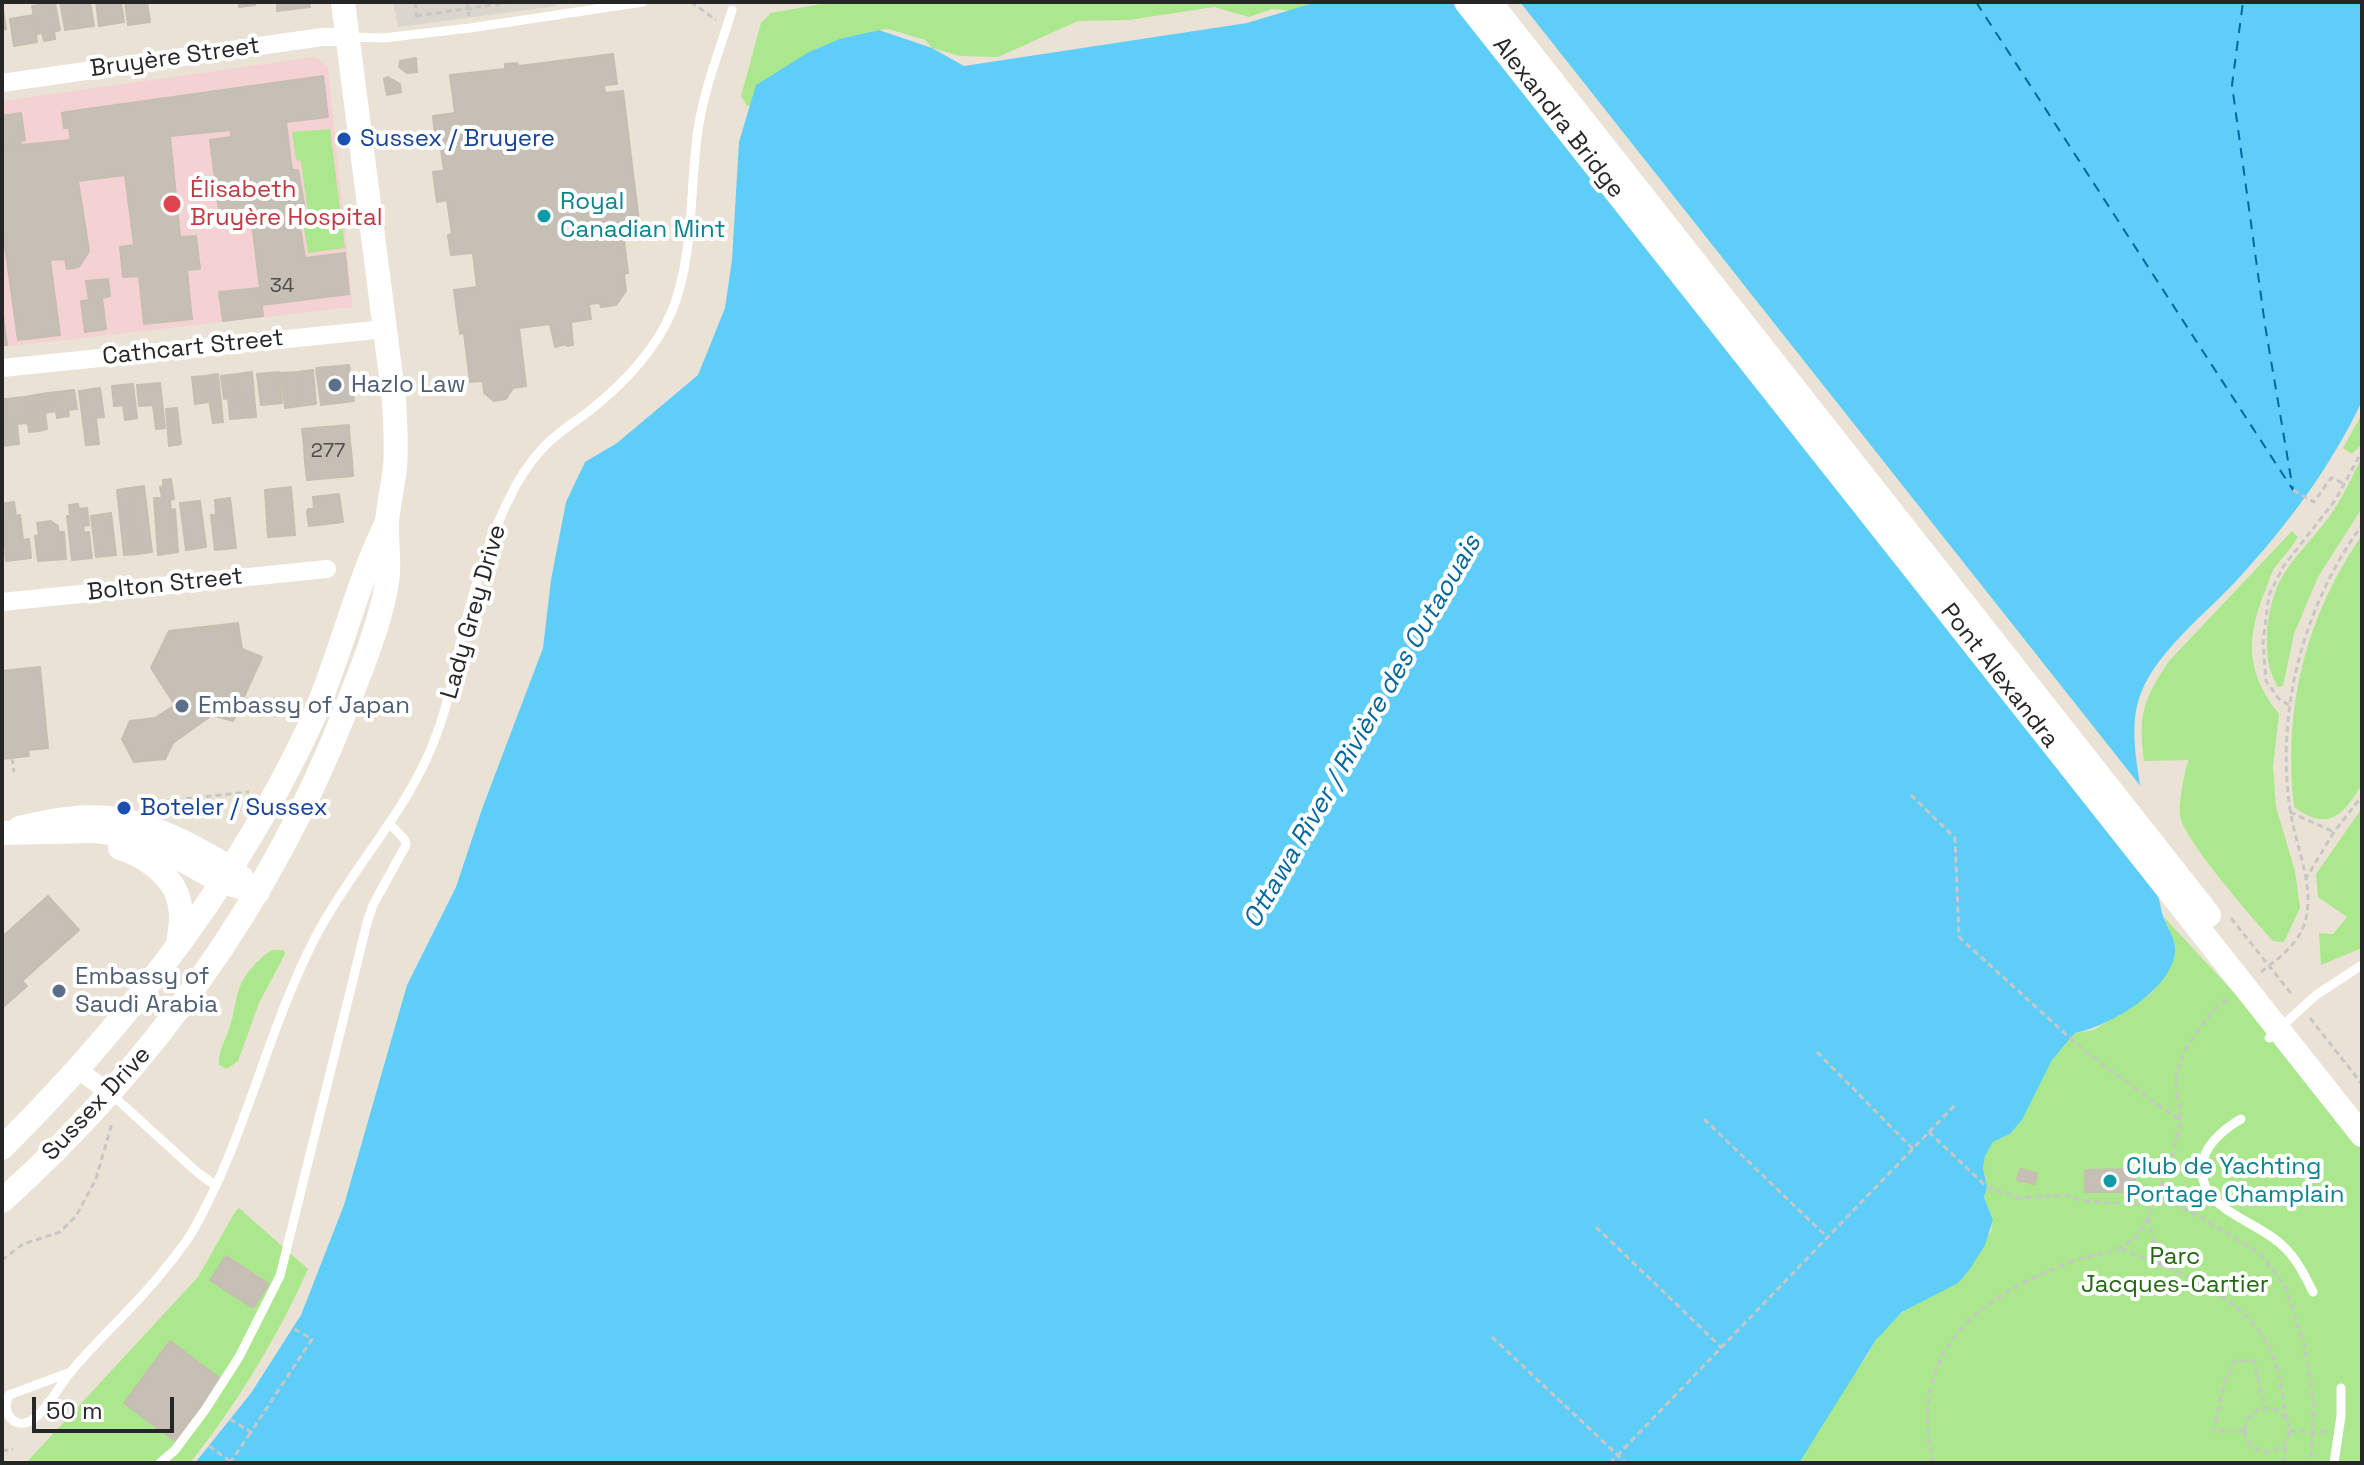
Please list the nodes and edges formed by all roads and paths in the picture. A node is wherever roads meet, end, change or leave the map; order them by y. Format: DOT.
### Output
graph roads {
  1 [pos="343,2"];
  2 [pos="415,2"];
  3 [pos="512,2"];
  4 [pos="643,2"];
  5 [pos="1466,2"];
  6 [pos="1490,2"];
  7 [pos="732,10"];
  8 [pos="416,16"];
  9 [pos="418,34"];
  10 [pos="348,37"];
  11 [pos="2,83"];
  12 [pos="1650,234"];
  13 [pos="385,329"];
  14 [pos="2,368"];
  15 [pos="2362,451"];
  16 [pos="2344,483"];
  17 [pos="2293,490"];
  18 [pos="387,522"];
  19 [pos="2362,525"];
  20 [pos="327,569"];
  21 [pos="2,602"];
  22 [pos="2289,705"];
  23 [pos="12,758"];
  24 [pos="14,772"];
  25 [pos="253,791"];
  26 [pos="1911,795"];
  27 [pos="2362,796"];
  28 [pos="136,804"];
  29 [pos="2290,812"];
  30 [pos="389,823"];
  31 [pos="2,832"];
  32 [pos="51,832"];
  33 [pos="2334,832"];
  34 [pos="227,875"];
  35 [pos="258,892"];
  36 [pos="178,945"];
  37 [pos="2362,965"];
  38 [pos="2269,1038"];
  39 [pos="1817,1052"];
  40 [pos="78,1070"];
  41 [pos="110,1093"];
  42 [pos="1955,1105"];
  43 [pos="2358,1117"];
  44 [pos="1704,1119"];
  45 [pos="2241,1119"];
  46 [pos="2181,1121"];
  47 [pos="112,1123"];
  48 [pos="1929,1132"];
  49 [pos="2174,1146"];
  50 [pos="2,1148"];
  51 [pos="1913,1149"];
  52 [pos="215,1185"];
  53 [pos="2154,1200"];
  54 [pos="2,1201"];
  55 [pos="2148,1217"];
  56 [pos="1596,1227"];
  57 [pos="1827,1237"];
  58 [pos="2121,1248"];
  59 [pos="2,1260"];
  60 [pos="2160,1264"];
  61 [pos="2313,1292"];
  62 [pos="293,1328"];
  63 [pos="1492,1337"];
  64 [pos="1722,1348"];
  65 [pos="71,1372"];
  66 [pos="2341,1388"];
  67 [pos="2265,1408"];
  68 [pos="230,1419"];
  69 [pos="2286,1420"];
  70 [pos="2245,1431"];
  71 [pos="2288,1431"];
  72 [pos="251,1432"];
  73 [pos="2314,1432"];
  74 [pos="2330,1432"];
  75 [pos="2286,1441"];
  76 [pos="209,1446"];
  77 [pos="13,1449"];
  78 [pos="2,1451"];
  79 [pos="1617,1455"];
  80 [pos="160,1463"];
  81 [pos="230,1463"];
  82 [pos="1610,1463"];
  83 [pos="1626,1463"];
  84 [pos="1934,1463"];
  85 [pos="2284,1463"];
  86 [pos="2311,1463"];
  87 [pos="2334,1463"];
  1 -- 10 [label="main road, Sussex Drive"];
  2 -- 8 [label="path"];
  3 -- 8 [label="path"];
  4 -- 9 [label="lane"];
  5 -- 12 [label="main road, Alexandra Bridge"];
  6 -- 43 [label="main road"];
  7 -- 30 [label="lane, Lady Grey Drive"];
  8 -- 9 [label="path"];
  9 -- 10 [label="lane"];
  10 -- 11 [label="street, Bruyère Street"];
  10 -- 13 [label="main road, Sussex Drive"];
  12 -- 43 [label="main road, Pont Alexandra"];
  13 -- 14 [label="street, Cathcart Street"];
  13 -- 18 [label="main road, Sussex Drive"];
  15 -- 16 [label="path"];
  16 -- 17 [label="path"];
  16 -- 22 [label="path"];
  18 -- 34 [label="main road, Sussex Drive"];
  18 -- 35 [label="main road, Sussex Drive"];
  19 -- 22 [label="path"];
  20 -- 21 [label="street, Bolton Street"];
  22 -- 29 [label="path"];
  23 -- 24 [label="path"];
  25 -- 28 [label="path"];
  26 -- 46 [label="path"];
  27 -- 33 [label="path"];
  29 -- 33 [label="path"];
  29 -- 33 [label="path"];
  30 -- 52 [label="lane, Lady Grey Drive"];
  30 -- 80 [label="lane"];
  31 -- 32 [label="main road"];
  31 -- 34 [label="street"];
  32 -- 34 [label="main road"];
  32 -- 36 [label="main road"];
  34 -- 35 [label="main road"];
  34 -- 36 [label="main road, Sussex Drive"];
  35 -- 41 [label="main road, Sussex Drive"];
  36 -- 40 [label="main road, Sussex Drive"];
  37 -- 38 [label="lane"];
  39 -- 51 [label="path"];
  40 -- 41 [label="street"];
  40 -- 50 [label="main road, Sussex Drive"];
  41 -- 52 [label="lane"];
  41 -- 54 [label="main road, Sussex Drive"];
  42 -- 48 [label="path"];
  44 -- 57 [label="path"];
  45 -- 61 [label="lane"];
  47 -- 59 [label="path"];
  48 -- 51 [label="path"];
  48 -- 53 [label="path"];
  49 -- 53 [label="path"];
  51 -- 57 [label="path"];
  52 -- 65 [label="lane, Lady Grey Drive"];
  53 -- 55 [label="path"];
  53 -- 73 [label="path"];
  55 -- 58 [label="path"];
  55 -- 60 [label="path"];
  56 -- 64 [label="path"];
  57 -- 64 [label="path"];
  58 -- 60 [label="path"];
  58 -- 84 [label="path"];
  60 -- 69 [label="path"];
  62 -- 72 [label="path"];
  63 -- 79 [label="path"];
  64 -- 79 [label="path"];
  65 -- 65 [label="lane, Lady Grey Drive"];
  66 -- 87 [label="lane"];
  67 -- 69 [label="path"];
  67 -- 70 [label="path"];
  67 -- 70 [label="path"];
  68 -- 72 [label="path"];
  69 -- 71 [label="path"];
  70 -- 75 [label="path"];
  71 -- 73 [label="path"];
  71 -- 75 [label="path"];
  72 -- 81 [label="path"];
  73 -- 74 [label="path"];
  73 -- 86 [label="path"];
  75 -- 85 [label="path"];
  76 -- 81 [label="path"];
  77 -- 78 [label="path"];
  79 -- 82 [label="path"];
  79 -- 83 [label="path"];
}
